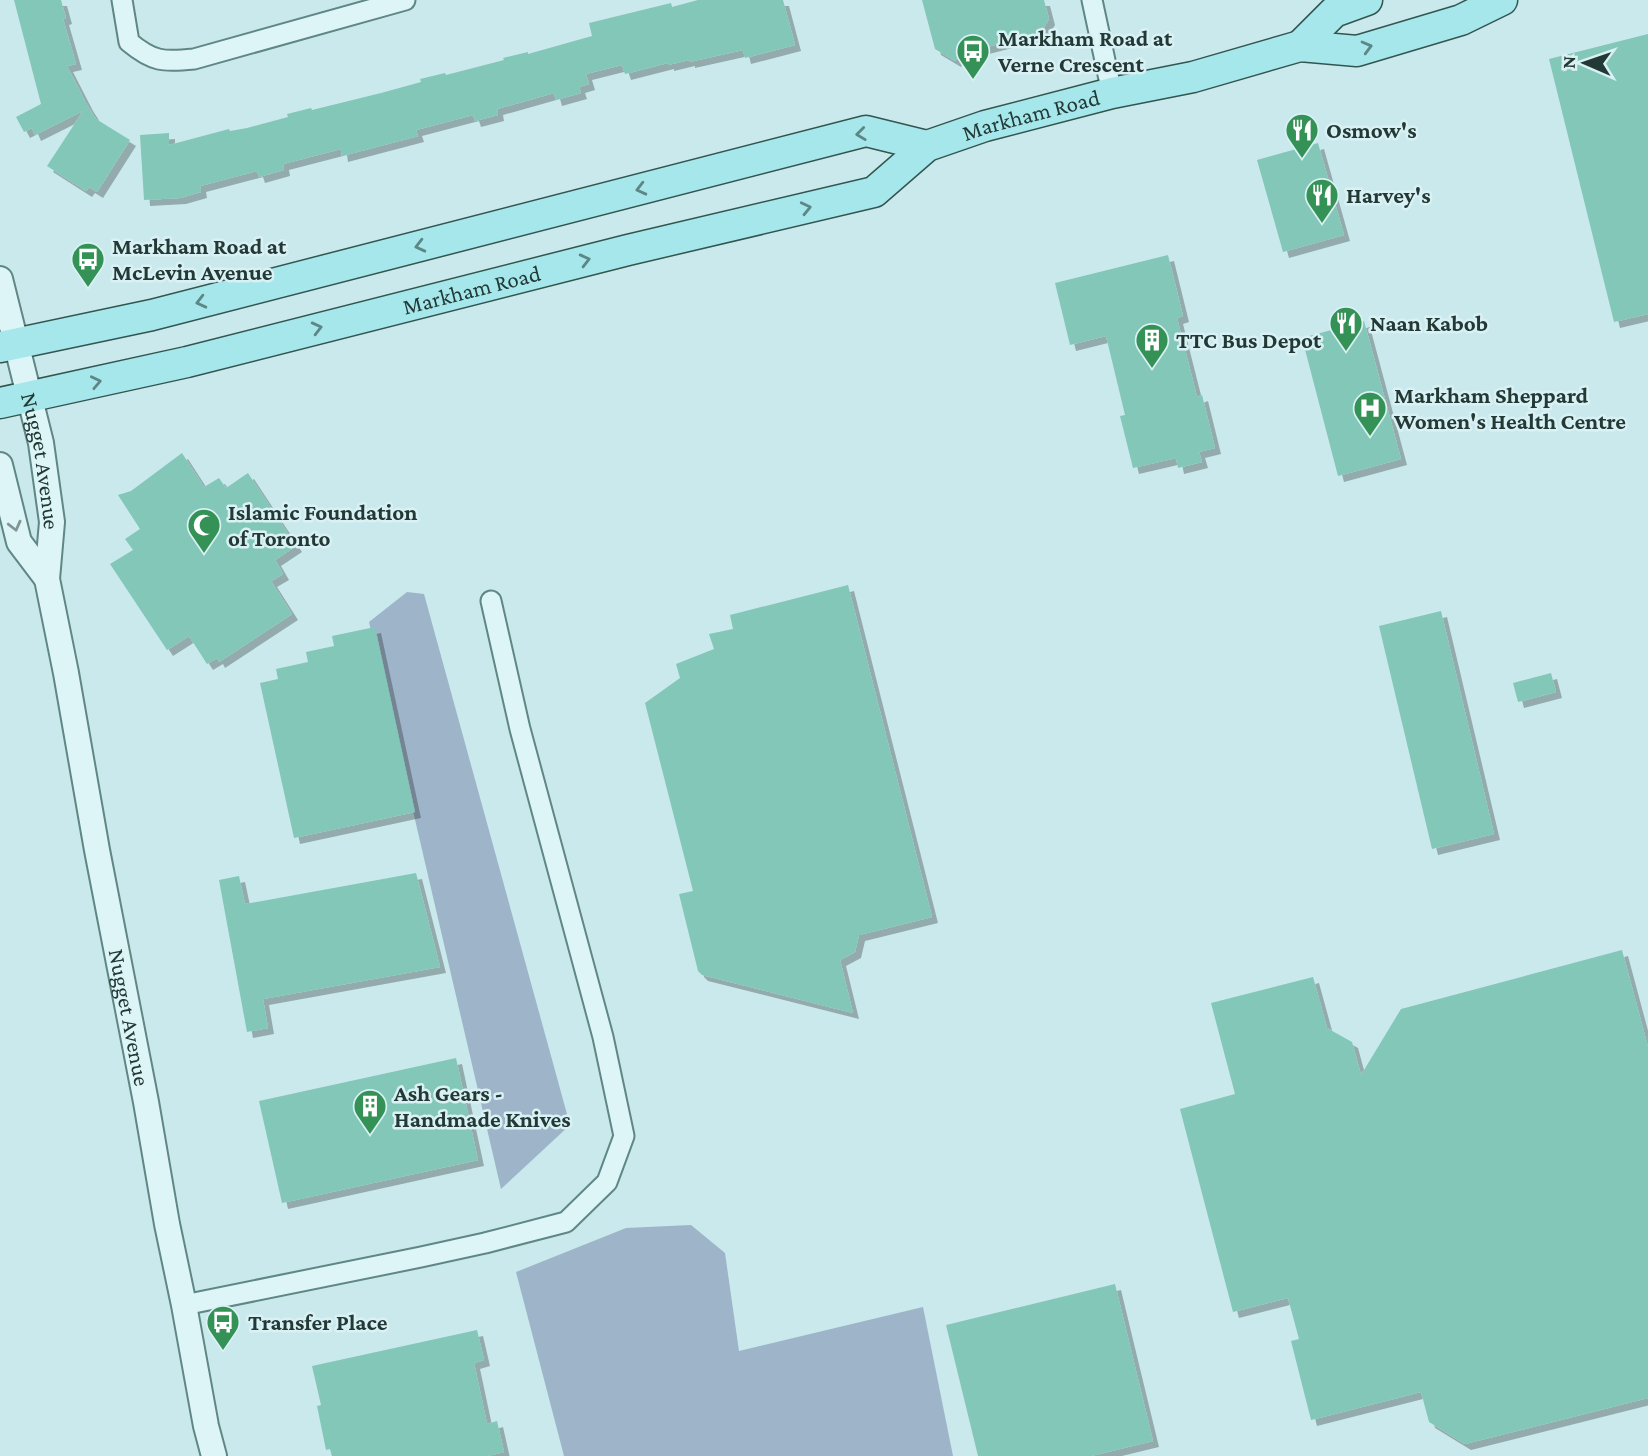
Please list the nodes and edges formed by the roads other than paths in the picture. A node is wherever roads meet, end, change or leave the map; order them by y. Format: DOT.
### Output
graph roads {
  1 [pos="122,0"];
  2 [pos="405,0"];
  3 [pos="1092,0"];
  4 [pos="1367,0"];
  5 [pos="1490,3"];
  6 [pos="1300,46"];
  7 [pos="1112,93"];
  8 [pos="927,146"];
  9 [pos="0,279"];
  10 [pos="8,346"];
  11 [pos="29,396"];
  12 [pos="0,403"];
  13 [pos="0,465"];
  14 [pos="47,579"];
  15 [pos="491,601"];
  16 [pos="184,1306"];
  17 [pos="214,1456"];
  1 -- 2 [label="street"];
  3 -- 7 [label="street"];
  4 -- 6 [label="main road, Markham Road"];
  6 -- 5 [label="main road, Markham Road, one-way"];
  6 -- 7 [label="main road, Markham Road"];
  7 -- 8 [label="main road, Markham Road"];
  8 -- 10 [label="main road, one-way"];
  11 -- 8 [label="main road, Markham Road, one-way"];
  9 -- 10 [label="street, Nugget Avenue"];
  10 -- 11 [label="street, Nugget Avenue"];
  11 -- 12 [label="main road, Markham Road"];
  11 -- 14 [label="street, Nugget Avenue"];
  13 -- 14 [label="street, Nugget Avenue, one-way"];
  14 -- 16 [label="street, Nugget Avenue"];
  15 -- 16 [label="street"];
  16 -- 17 [label="street, Nugget Avenue"];
}
